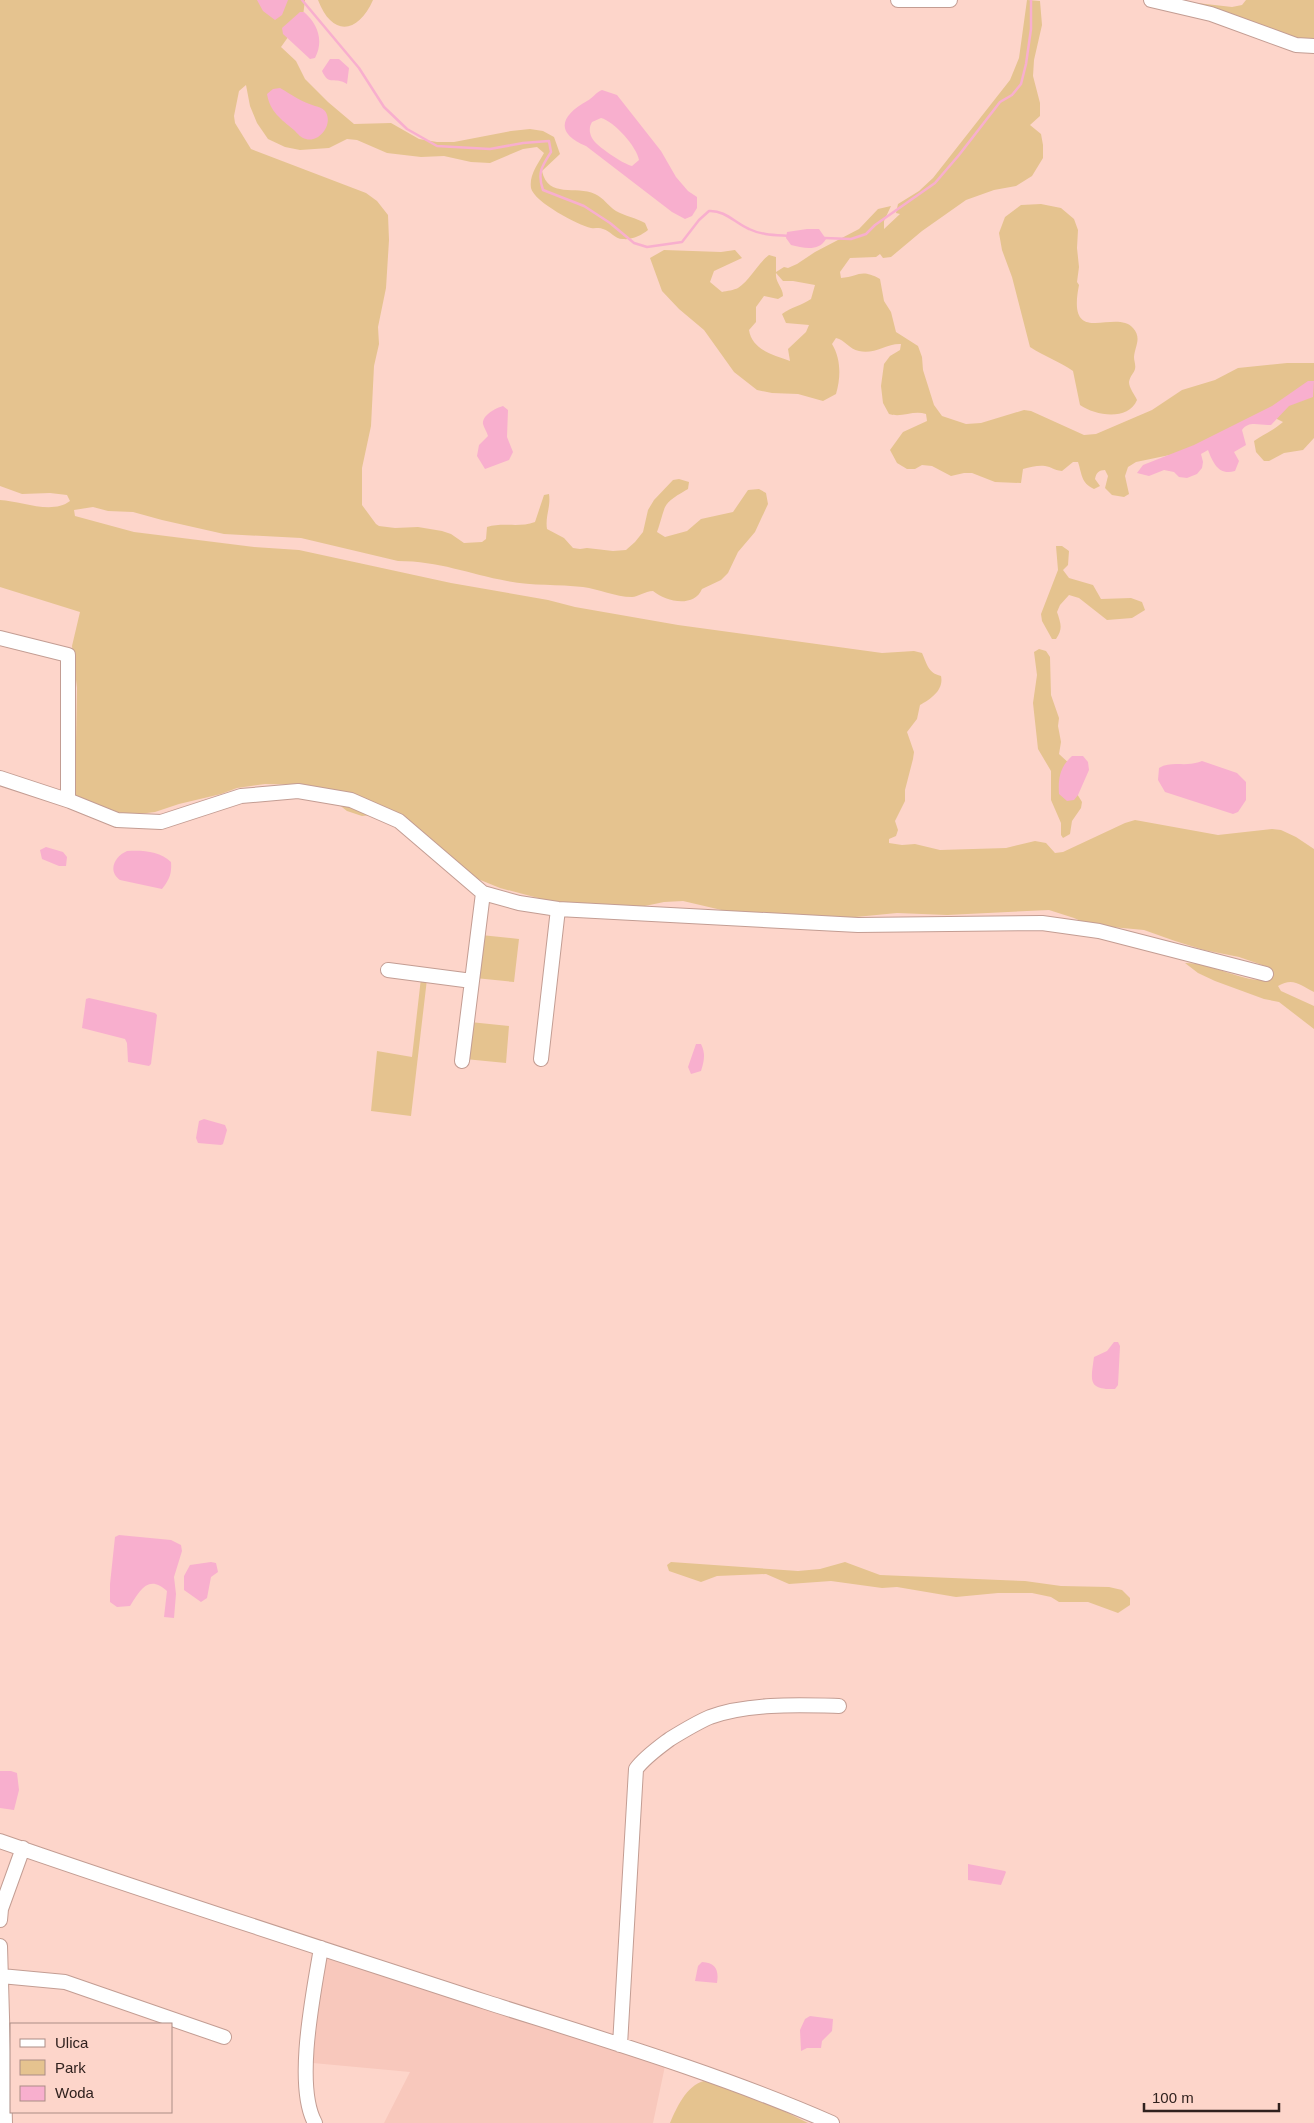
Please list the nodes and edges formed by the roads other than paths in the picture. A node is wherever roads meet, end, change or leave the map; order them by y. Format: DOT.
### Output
graph roads {
  1 [pos="898,0"];
  2 [pos="950,0"];
  3 [pos="1151,0"];
  4 [pos="1314,46"];
  5 [pos="0,638"];
  6 [pos="0,778"];
  7 [pos="68,800"];
  8 [pos="483,893"];
  9 [pos="558,909"];
  10 [pos="388,970"];
  11 [pos="1266,974"];
  12 [pos="472,981"];
  13 [pos="541,1059"];
  14 [pos="462,1061"];
  15 [pos="839,1706"];
  16 [pos="0,1842"];
  17 [pos="23,1848"];
  18 [pos="0,1920"];
  19 [pos="0,1946"];
  20 [pos="320,1948"];
  21 [pos="1,1976"];
  22 [pos="224,2037"];
  23 [pos="620,2045"];
  24 [pos="6,2123"];
  25 [pos="315,2123"];
  26 [pos="832,2123"];
  1 -- 2 [label="street"];
  3 -- 4 [label="street"];
  5 -- 7 [label="street"];
  6 -- 7 [label="street"];
  7 -- 8 [label="street"];
  8 -- 9 [label="street"];
  8 -- 12 [label="street"];
  9 -- 11 [label="street"];
  9 -- 13 [label="street"];
  10 -- 12 [label="street"];
  12 -- 14 [label="street"];
  15 -- 23 [label="street"];
  16 -- 17 [label="street"];
  17 -- 18 [label="street"];
  17 -- 20 [label="street"];
  19 -- 21 [label="street"];
  20 -- 23 [label="street"];
  20 -- 25 [label="street"];
  21 -- 22 [label="street"];
  21 -- 24 [label="street"];
  23 -- 26 [label="street"];
}
